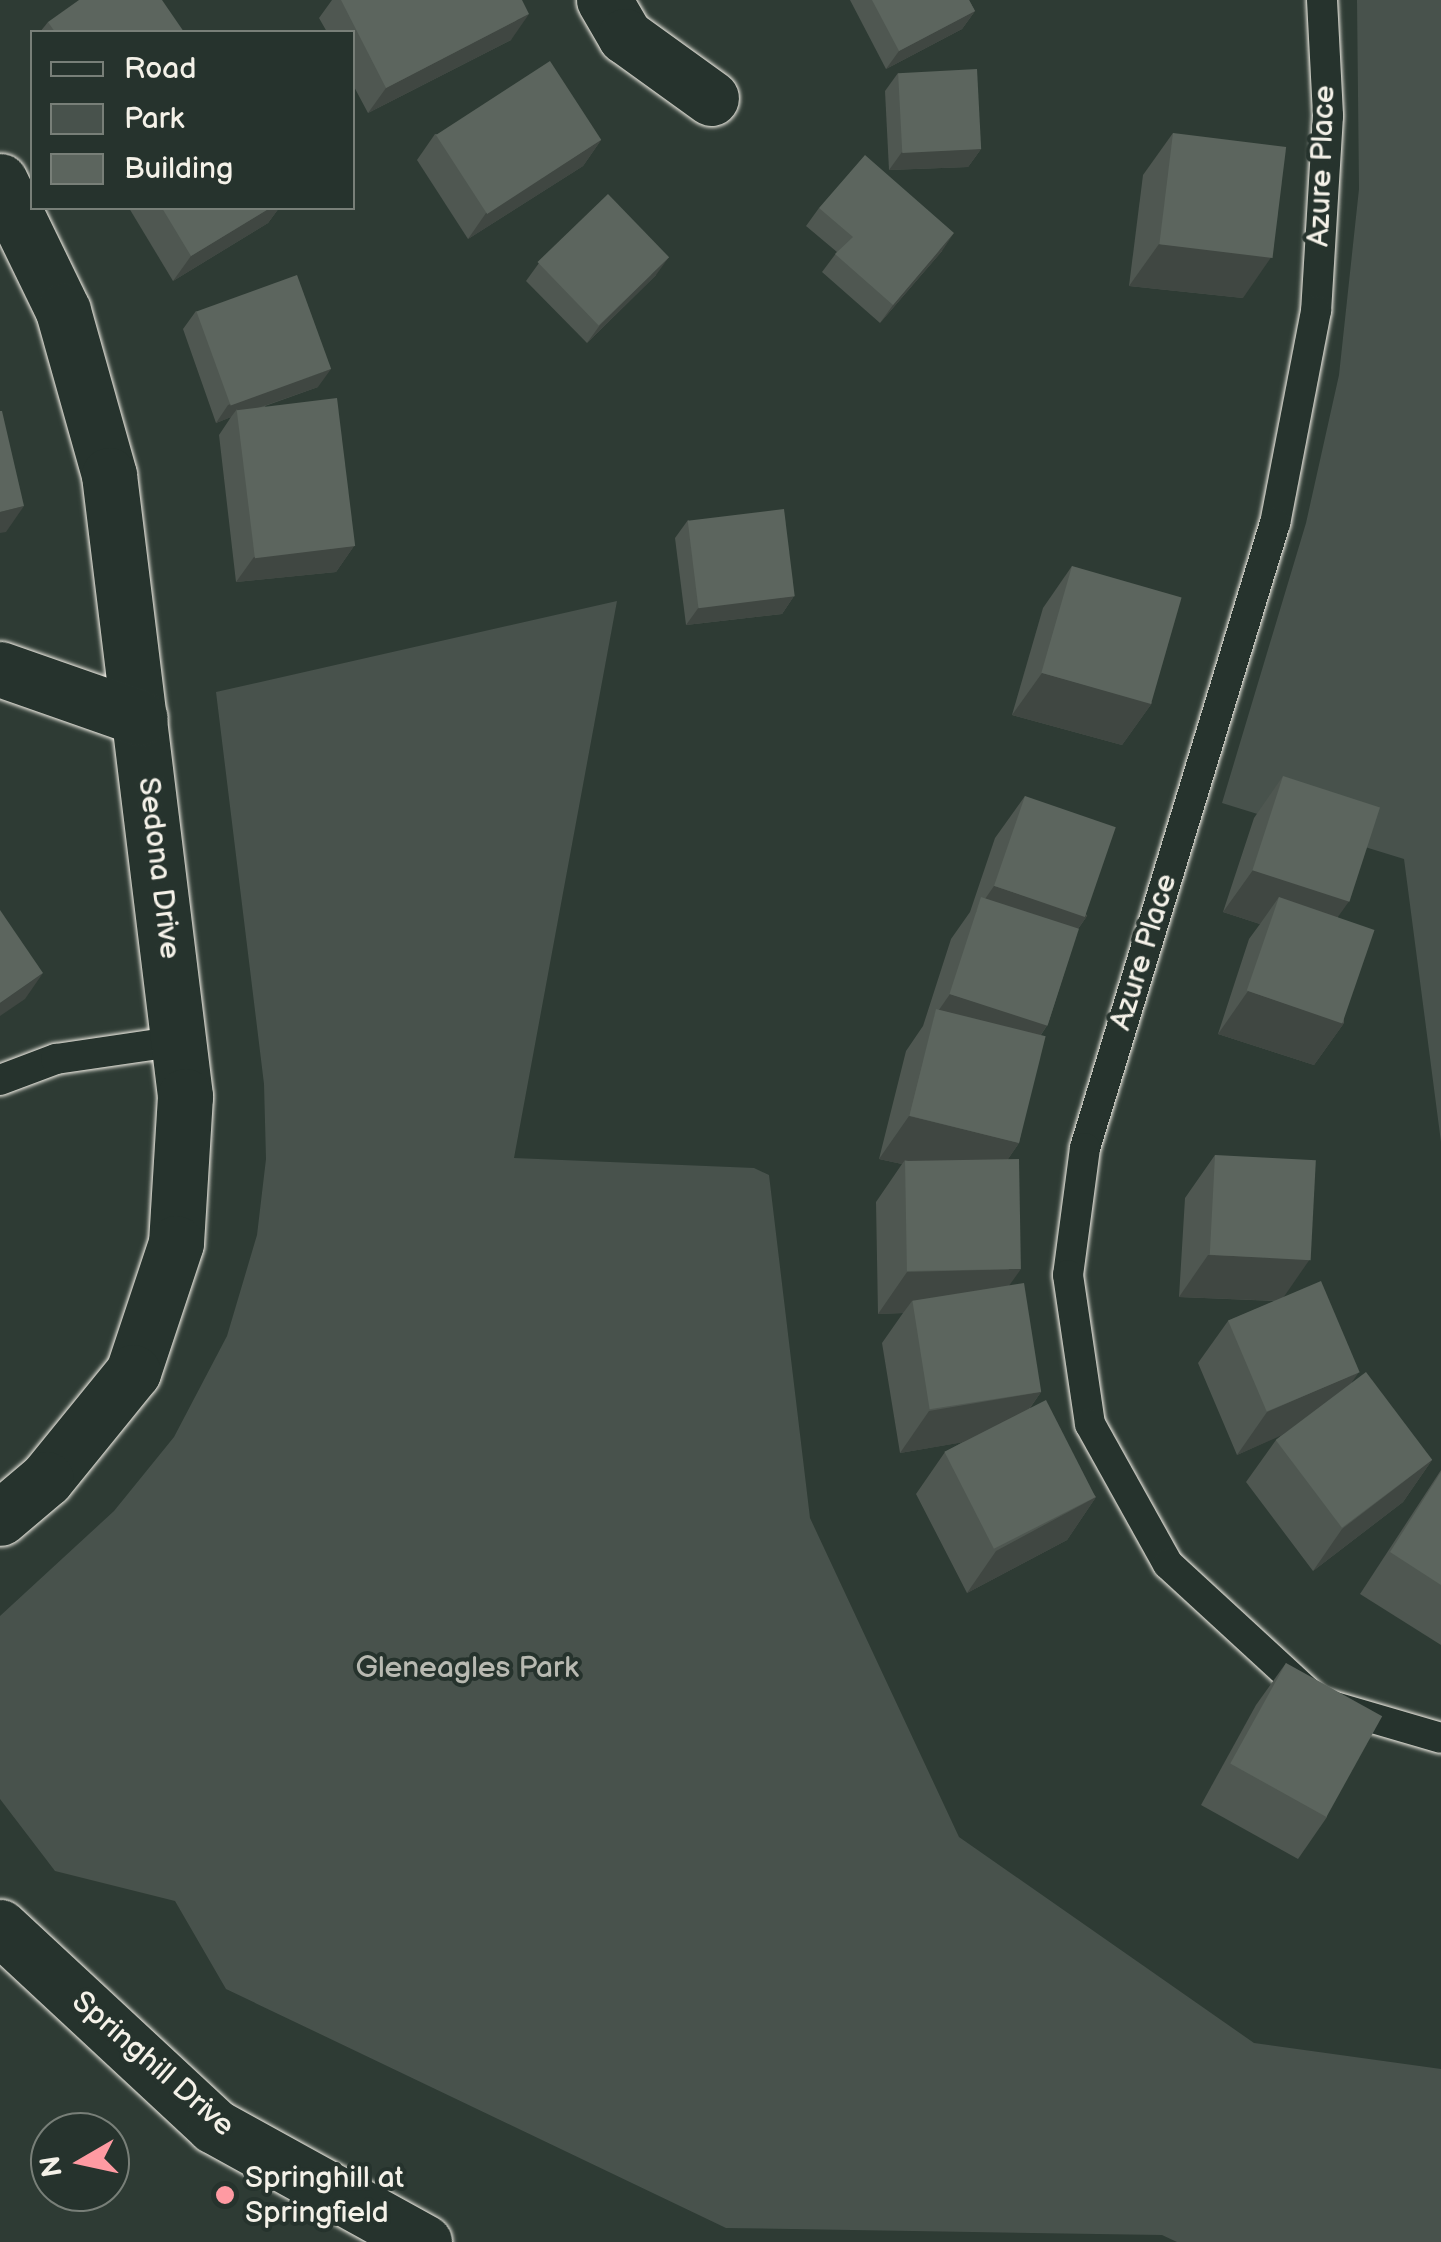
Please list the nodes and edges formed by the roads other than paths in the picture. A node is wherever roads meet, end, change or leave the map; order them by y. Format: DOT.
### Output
graph roads {
  1 [pos="604,0"];
  2 [pos="1322,0"];
  3 [pos="711,98"];
  4 [pos="0,180"];
  5 [pos="0,670"];
  6 [pos="140,718"];
  7 [pos="180,1041"];
  8 [pos="0,1080"];
  9 [pos="0,1518"];
  10 [pos="1441,1738"];
  11 [pos="0,1927"];
  12 [pos="424,2242"];
  1 -- 3 [label="street"];
  2 -- 10 [label="lane, Azure Place"];
  4 -- 6 [label="street, Sedona Drive"];
  5 -- 6 [label="street"];
  6 -- 7 [label="street, Sedona Drive"];
  7 -- 8 [label="lane"];
  7 -- 9 [label="street, Sedona Drive"];
  11 -- 12 [label="street, Springhill Drive"];
}
